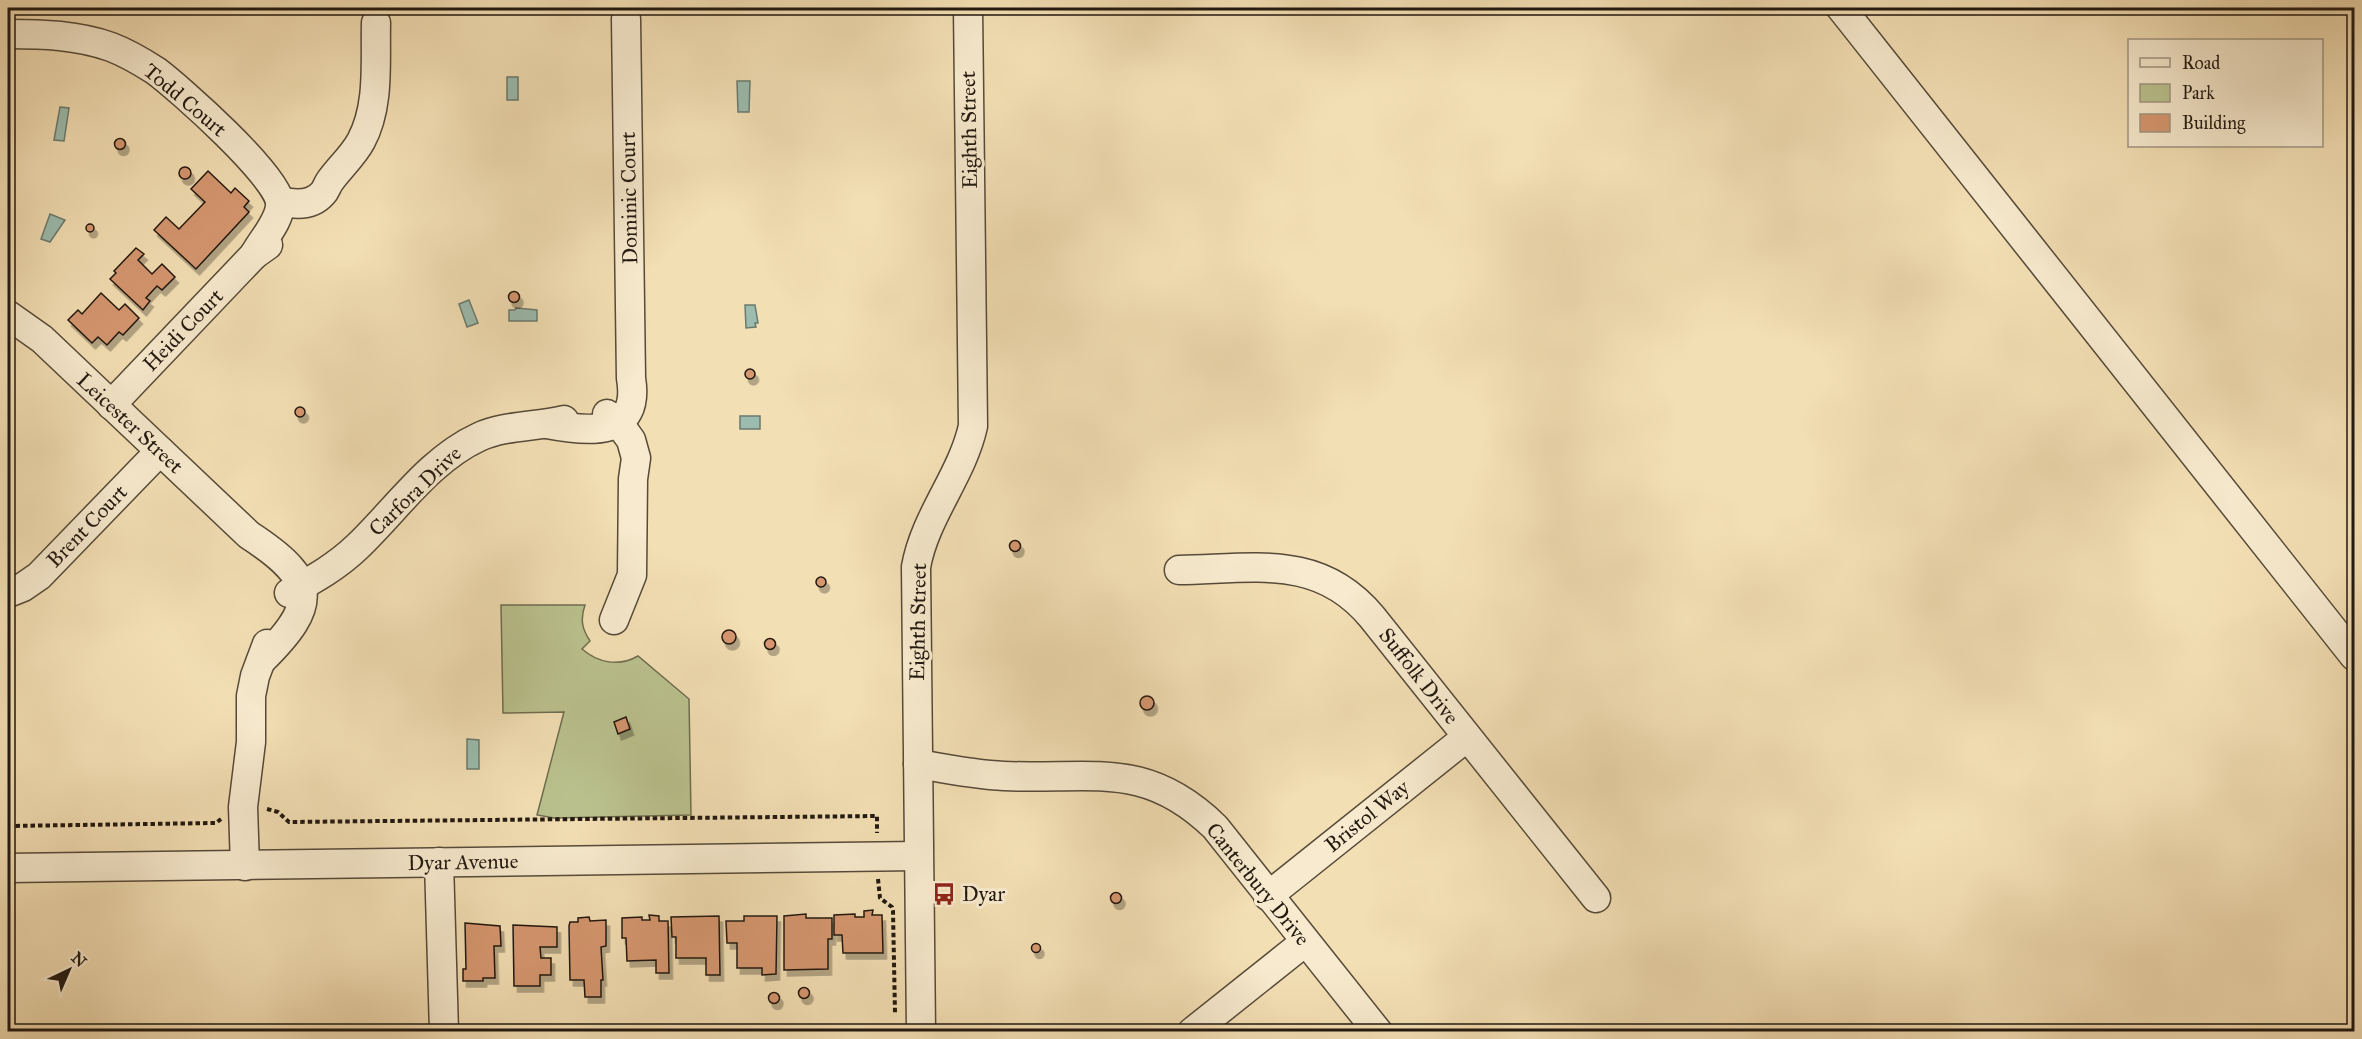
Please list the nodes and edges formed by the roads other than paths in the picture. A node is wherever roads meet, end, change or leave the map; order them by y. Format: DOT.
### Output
graph roads {
  1 [pos="968,8"];
  2 [pos="1841,8"];
  3 [pos="626,19"];
  4 [pos="376,23"];
  5 [pos="8,33"];
  6 [pos="287,200"];
  7 [pos="8,315"];
  8 [pos="111,405"];
  9 [pos="612,421"];
  10 [pos="160,451"];
  11 [pos="1179,570"];
  12 [pos="297,592"];
  13 [pos="8,593"];
  14 [pos="614,620"];
  15 [pos="2355,656"];
  16 [pos="1467,737"];
  17 [pos="918,778"];
  18 [pos="918,856"];
  19 [pos="439,862"];
  20 [pos="253,866"];
  21 [pos="8,867"];
  22 [pos="1268,896"];
  23 [pos="1596,898"];
  24 [pos="1305,942"];
  25 [pos="444,1032"];
  26 [pos="921,1032"];
  27 [pos="1192,1032"];
  28 [pos="1378,1032"];
  1 -- 17 [label="street, Eighth Street"];
  2 -- 15 [label="street"];
  3 -- 9 [label="street, Dominic Court"];
  4 -- 6 [label="street"];
  5 -- 6 [label="street, Todd Court"];
  6 -- 8 [label="street, Heidi Court"];
  7 -- 8 [label="street, Leicester Street"];
  8 -- 10 [label="street, Leicester Street"];
  9 -- 12 [label="street, Carfora Drive"];
  9 -- 14 [label="street"];
  10 -- 12 [label="street, Leicester Street"];
  10 -- 13 [label="street, Brent Court"];
  11 -- 16 [label="street, Suffolk Drive"];
  12 -- 20 [label="street"];
  16 -- 22 [label="street, Bristol Way"];
  16 -- 23 [label="street, Suffolk Drive"];
  17 -- 18 [label="street, Eighth Street"];
  17 -- 22 [label="street, Canterbury Drive"];
  18 -- 19 [label="street, Dyar Avenue"];
  18 -- 26 [label="street, Eighth Street"];
  19 -- 20 [label="street, Dyar Avenue"];
  19 -- 25 [label="street"];
  20 -- 21 [label="street, Dyar Avenue"];
  22 -- 24 [label="street, Canterbury Drive"];
  24 -- 27 [label="street"];
  24 -- 28 [label="street, Canterbury Drive"];
}
